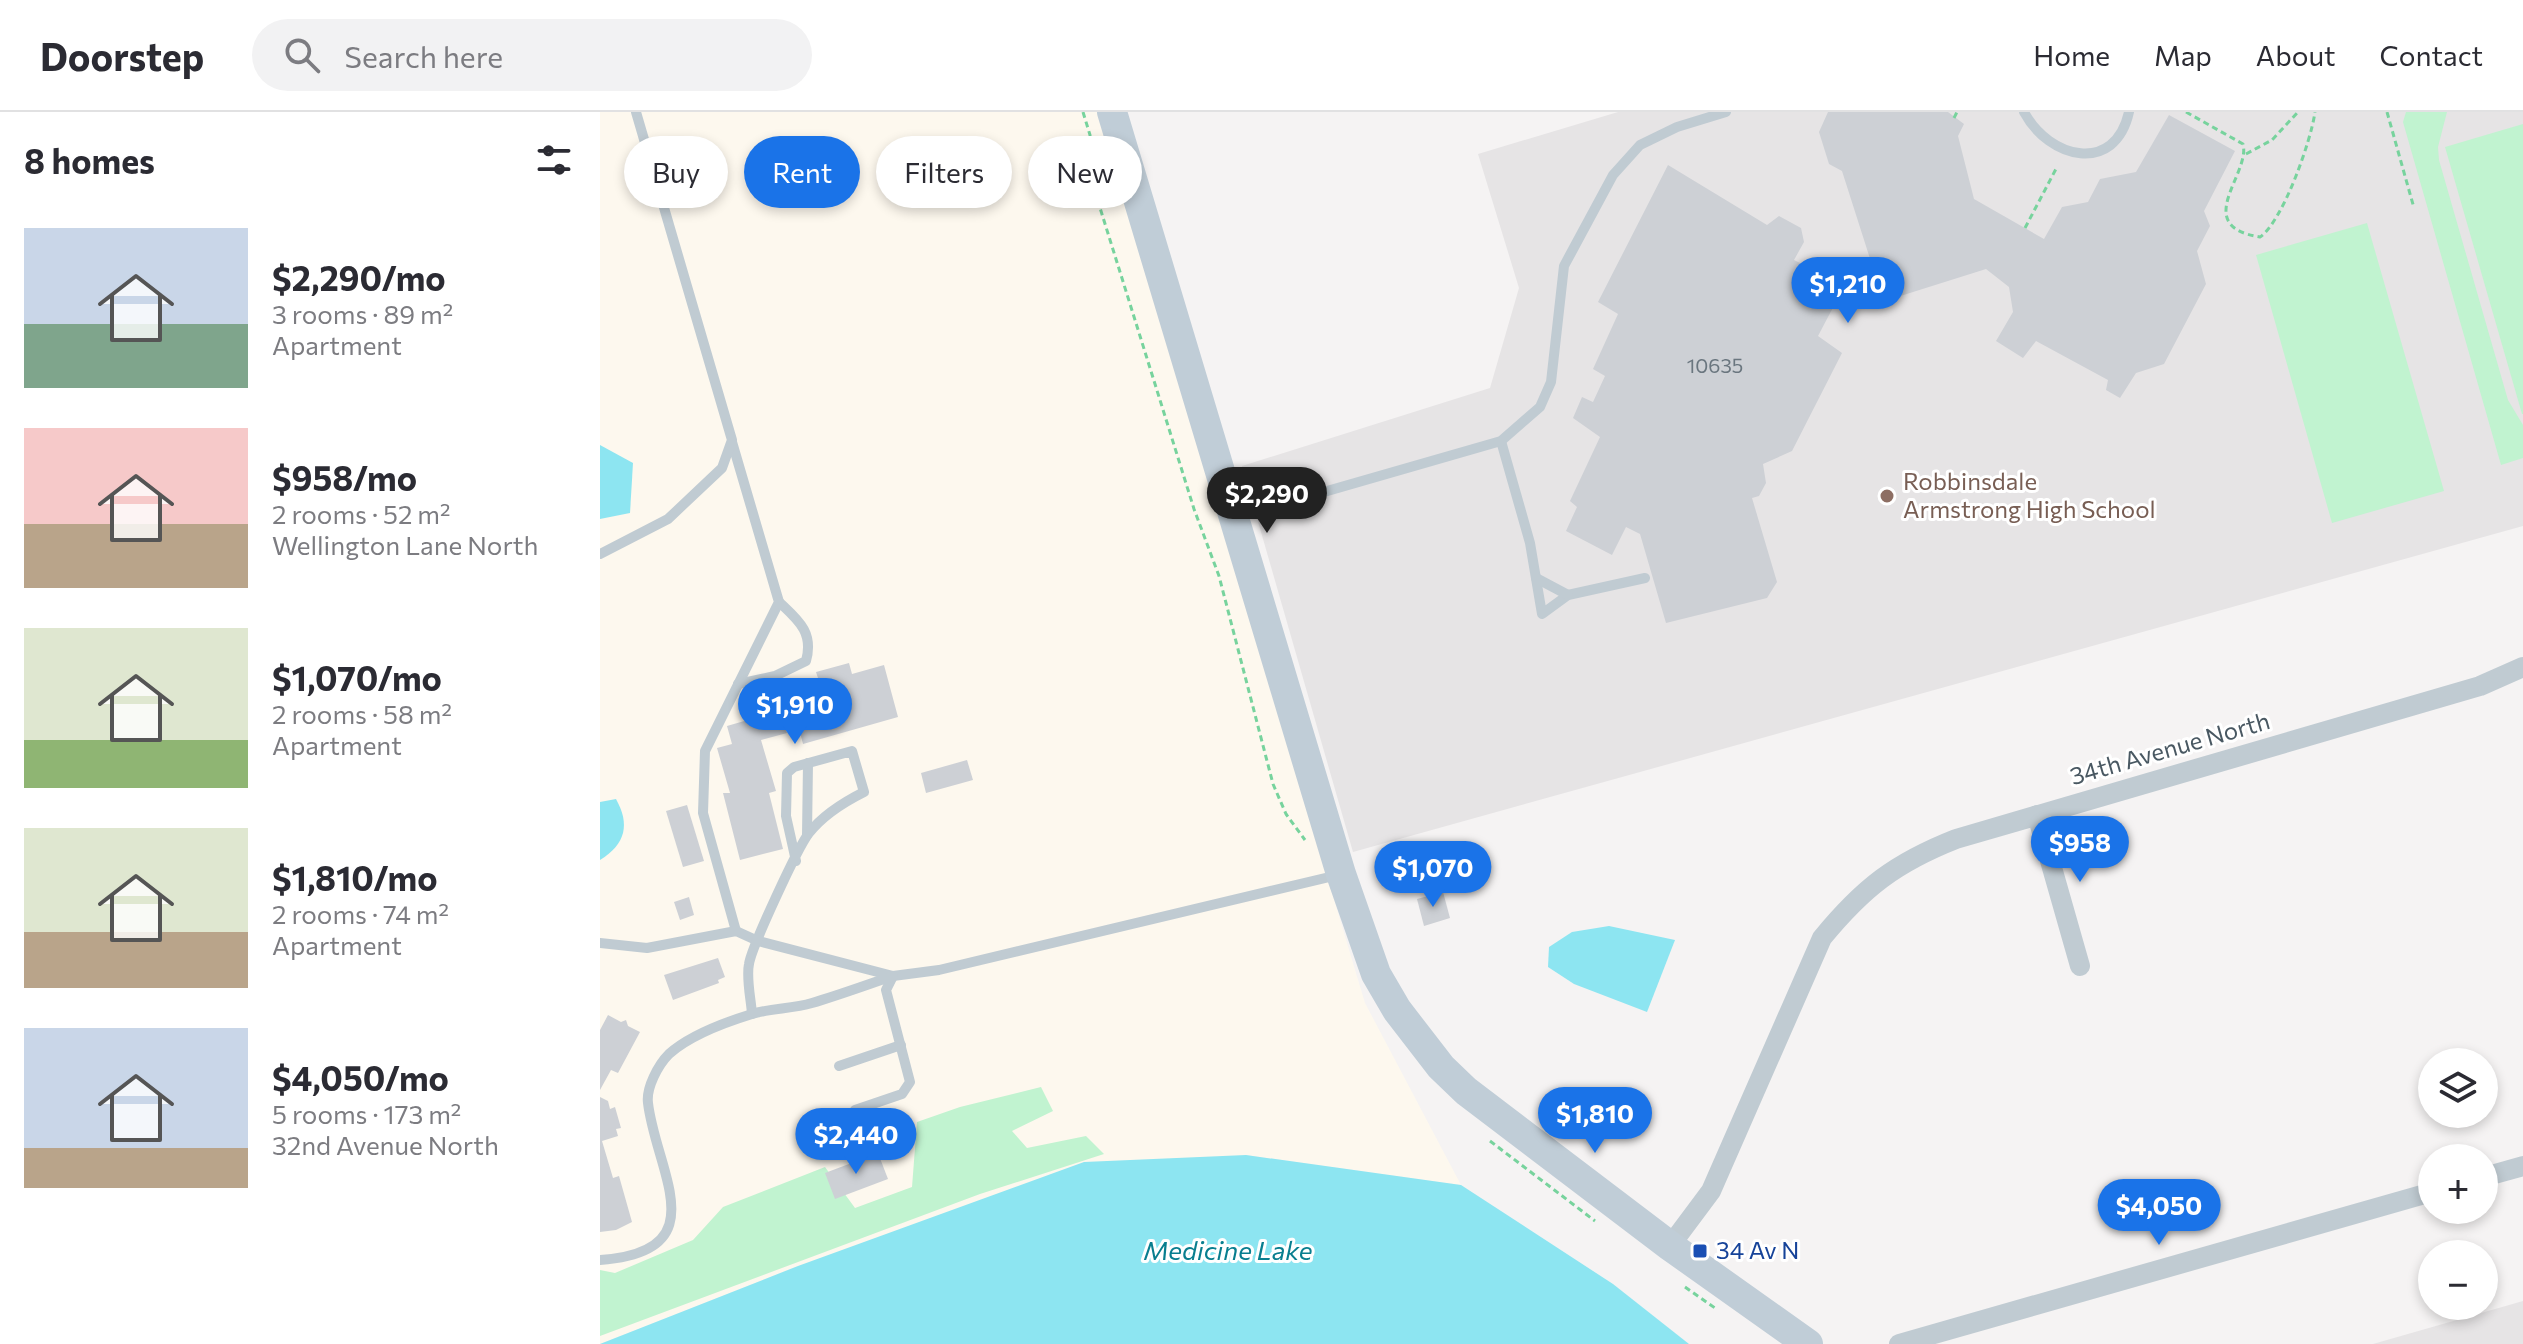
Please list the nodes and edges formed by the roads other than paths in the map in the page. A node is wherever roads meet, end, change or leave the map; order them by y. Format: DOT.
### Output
graph roads {
  1 [pos="636,112"];
  2 [pos="1112,112"];
  3 [pos="1726,112"];
  4 [pos="2024,112"];
  5 [pos="2129,112"];
  6 [pos="732,440"];
  7 [pos="1501,441"];
  8 [pos="1234,518"];
  9 [pos="600,554"];
  10 [pos="1536,578"];
  11 [pos="1645,578"];
  12 [pos="1568,595"];
  13 [pos="779,602"];
  14 [pos="2523,667"];
  15 [pos="738,684"];
  16 [pos="808,763"];
  17 [pos="2037,815"];
  18 [pos="807,835"];
  19 [pos="796,861"];
  20 [pos="1341,874"];
  21 [pos="736,931"];
  22 [pos="758,941"];
  23 [pos="600,943"];
  24 [pos="2080,966"];
  25 [pos="893,976"];
  26 [pos="752,1014"];
  27 [pos="901,1045"];
  28 [pos="839,1066"];
  29 [pos="855,1110"];
  30 [pos="2523,1166"];
  31 [pos="2498,1173"];
  32 [pos="2418,1196"];
  33 [pos="1670,1246"];
  34 [pos="600,1260"];
  35 [pos="1808,1344"];
  36 [pos="1899,1344"];
  1 -- 6 [label="lane"];
  2 -- 8 [label="street"];
  3 -- 7 [label="lane"];
  4 -- 5 [label="lane"];
  6 -- 9 [label="lane"];
  6 -- 13 [label="lane"];
  7 -- 8 [label="lane"];
  7 -- 10 [label="lane"];
  8 -- 20 [label="street"];
  10 -- 12 [label="lane"];
  10 -- 12 [label="lane"];
  11 -- 12 [label="lane"];
  13 -- 15 [label="lane"];
  13 -- 15 [label="lane"];
  14 -- 17 [label="street, 34th Avenue North"];
  15 -- 21 [label="lane"];
  16 -- 18 [label="lane"];
  16 -- 18 [label="lane"];
  16 -- 19 [label="lane"];
  17 -- 24 [label="street"];
  17 -- 33 [label="street, 34th Avenue North"];
  18 -- 19 [label="lane"];
  19 -- 22 [label="lane"];
  20 -- 25 [label="lane"];
  20 -- 33 [label="street"];
  21 -- 22 [label="lane"];
  21 -- 23 [label="lane"];
  22 -- 25 [label="lane"];
  22 -- 26 [label="lane"];
  25 -- 26 [label="lane"];
  25 -- 27 [label="lane"];
  26 -- 34 [label="lane"];
  27 -- 28 [label="lane"];
  27 -- 29 [label="lane"];
  30 -- 31 [label="street"];
  32 -- 36 [label="street"];
  33 -- 35 [label="street"];
}
